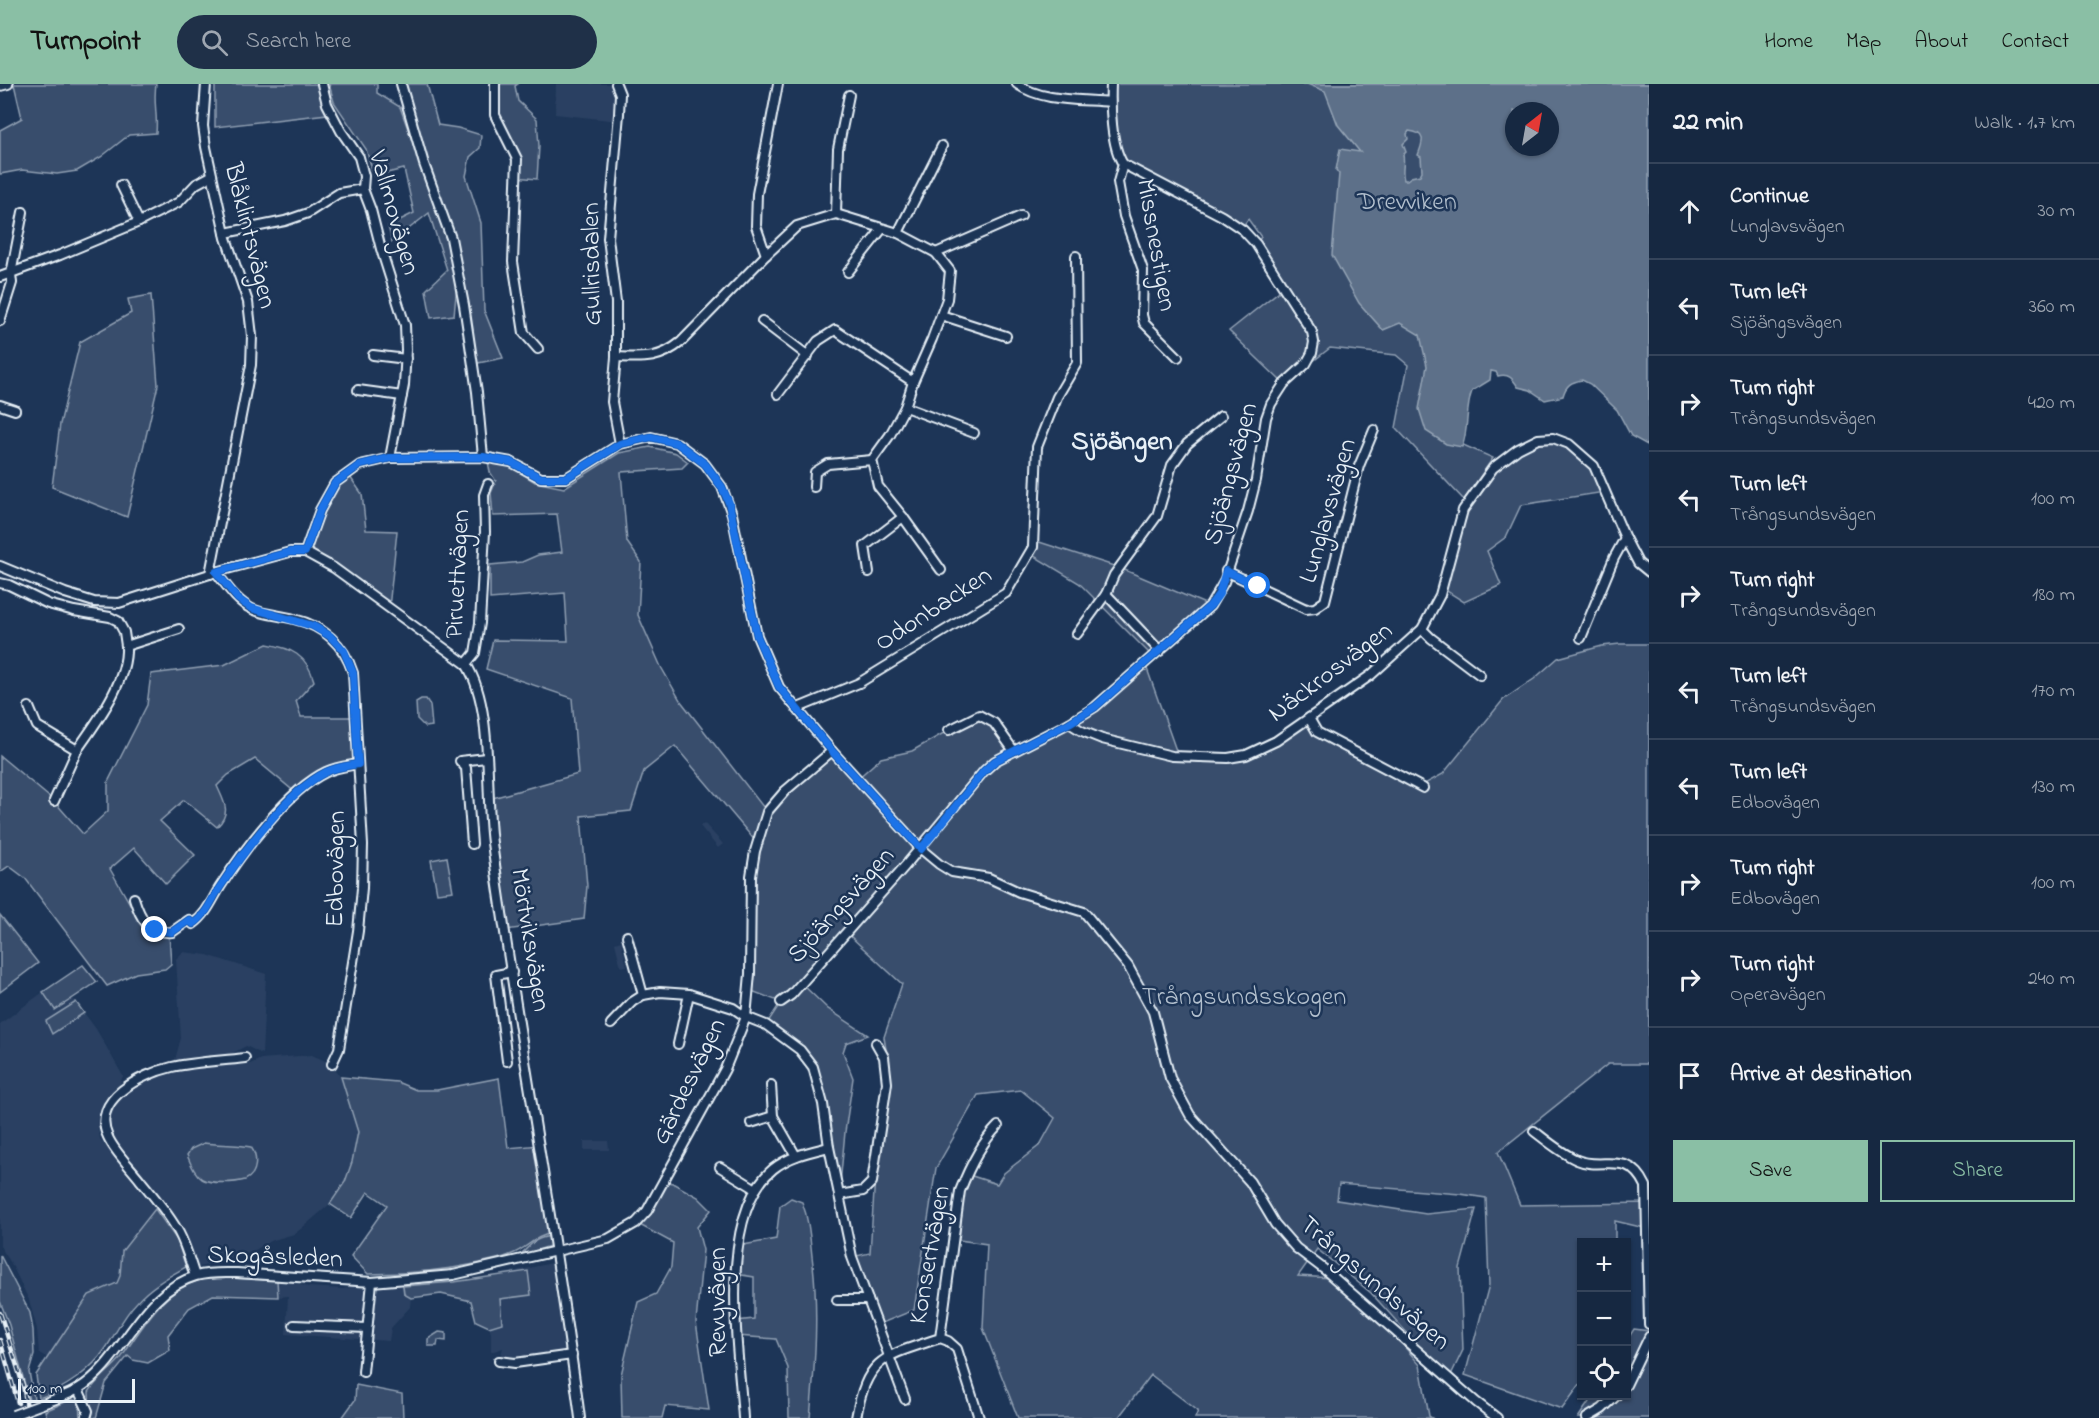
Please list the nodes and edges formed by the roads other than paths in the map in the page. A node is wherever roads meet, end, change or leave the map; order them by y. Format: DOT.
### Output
graph roads {
  1 [pos="8,84"];
  2 [pos="206,84"];
  3 [pos="322,84"];
  4 [pos="401,84"];
  5 [pos="495,84"];
  6 [pos="616,84"];
  7 [pos="777,84"];
  8 [pos="1017,84"];
  9 [pos="1111,84"];
  10 [pos="0,86"];
  11 [pos="849,95"];
  12 [pos="1110,102"];
  13 [pos="942,146"];
  14 [pos="1123,164"];
  15 [pos="211,176"];
  16 [pos="121,185"];
  17 [pos="363,189"];
  18 [pos="23,212"];
  19 [pos="836,214"];
  20 [pos="1021,216"];
  21 [pos="139,222"];
  22 [pos="882,229"];
  23 [pos="225,232"];
  24 [pos="898,233"];
  25 [pos="936,253"];
  26 [pos="766,255"];
  27 [pos="1076,256"];
  28 [pos="848,273"];
  29 [pos="11,274"];
  30 [pos="0,277"];
  31 [pos="941,315"];
  32 [pos="0,321"];
  33 [pos="762,321"];
  34 [pos="1006,336"];
  35 [pos="538,349"];
  36 [pos="373,355"];
  37 [pos="808,356"];
  38 [pos="616,357"];
  39 [pos="1178,357"];
  40 [pos="406,359"];
  41 [pos="913,382"];
  42 [pos="358,390"];
  43 [pos="778,394"];
  44 [pos="402,396"];
  45 [pos="0,405"];
  46 [pos="906,407"];
  47 [pos="15,410"];
  48 [pos="1221,416"];
  49 [pos="1374,430"];
  50 [pos="974,433"];
  51 [pos="620,444"];
  52 [pos="483,457"];
  53 [pos="390,458"];
  54 [pos="872,460"];
  55 [pos="488,484"];
  56 [pos="814,487"];
  57 [pos="903,517"];
  58 [pos="1625,538"];
  59 [pos="305,552"];
  60 [pos="0,566"];
  61 [pos="941,570"];
  62 [pos="1226,571"];
  63 [pos="869,572"];
  64 [pos="1649,572"];
  65 [pos="213,573"];
  66 [pos="0,583"];
  67 [pos="1106,594"];
  68 [pos="179,629"];
  69 [pos="1422,629"];
  70 [pos="1077,634"];
  71 [pos="1581,638"];
  72 [pos="126,646"];
  73 [pos="1160,651"];
  74 [pos="466,664"];
  75 [pos="1480,675"];
  76 [pos="29,707"];
  77 [pos="798,708"];
  78 [pos="1309,718"];
  79 [pos="1069,723"];
  80 [pos="949,730"];
  81 [pos="77,750"];
  82 [pos="832,751"];
  83 [pos="1014,751"];
  84 [pos="486,758"];
  85 [pos="358,764"];
  86 [pos="1423,788"];
  87 [pos="54,801"];
  88 [pos="472,844"];
  89 [pos="921,849"];
  90 [pos="134,898"];
  91 [pos="627,936"];
  92 [pos="512,972"];
  93 [pos="689,994"];
  94 [pos="643,995"];
  95 [pos="781,1002"];
  96 [pos="746,1017"];
  97 [pos="611,1024"];
  98 [pos="876,1043"];
  99 [pos="678,1044"];
  100 [pos="245,1058"];
  101 [pos="507,1060"];
  102 [pos="332,1064"];
  103 [pos="771,1085"];
  104 [pos="773,1116"];
  105 [pos="751,1123"];
  106 [pos="998,1126"];
  107 [pos="1534,1131"];
  108 [pos="829,1148"];
  109 [pos="796,1156"];
  110 [pos="720,1167"];
  111 [pos="756,1189"];
  112 [pos="839,1194"];
  113 [pos="557,1252"];
  114 [pos="195,1276"];
  115 [pos="372,1282"];
  116 [pos="837,1300"];
  117 [pos="868,1300"];
  118 [pos="1649,1324"];
  119 [pos="294,1325"];
  120 [pos="368,1328"];
  121 [pos="1649,1337"];
  122 [pos="940,1338"];
  123 [pos="572,1355"];
  124 [pos="889,1356"];
  125 [pos="499,1361"];
  126 [pos="363,1372"];
  127 [pos="1631,1375"];
  128 [pos="78,1389"];
  129 [pos="905,1399"];
  130 [pos="1611,1400"];
  131 [pos="10,1417"];
  132 [pos="86,1418"];
  133 [pos="580,1418"];
  134 [pos="743,1418"];
  135 [pos="856,1418"];
  136 [pos="979,1418"];
  137 [pos="1497,1418"];
  138 [pos="1587,1418"];
  1 -- 10 [label="street"];
  2 -- 15 [label="street, Blåklintsvägen"];
  3 -- 17 [label="street, Vallmovägen"];
  4 -- 52 [label="street"];
  5 -- 35 [label="street"];
  6 -- 38 [label="street, Gullrisdalen"];
  7 -- 26 [label="street"];
  8 -- 12 [label="street"];
  9 -- 12 [label="street"];
  11 -- 19 [label="street"];
  12 -- 14 [label="street"];
  13 -- 24 [label="street"];
  14 -- 39 [label="street, Missnestigen"];
  14 -- 62 [label="street, Sjöängsvägen"];
  15 -- 21 [label="street"];
  15 -- 23 [label="street, Blåklintsvägen"];
  16 -- 21 [label="street"];
  17 -- 23 [label="street"];
  17 -- 40 [label="street, Vallmovägen"];
  18 -- 29 [label="street"];
  19 -- 22 [label="street"];
  19 -- 26 [label="street"];
  20 -- 25 [label="street"];
  21 -- 29 [label="street"];
  22 -- 24 [label="street"];
  22 -- 28 [label="street"];
  23 -- 65 [label="street, Blåklintsvägen"];
  24 -- 25 [label="street"];
  25 -- 31 [label="street"];
  26 -- 38 [label="street"];
  27 -- 77 [label="street, Odonbacken"];
  29 -- 30 [label="street"];
  29 -- 32 [label="street"];
  31 -- 34 [label="street"];
  31 -- 41 [label="street"];
  33 -- 37 [label="street"];
  36 -- 40 [label="street"];
  37 -- 41 [label="street"];
  37 -- 43 [label="street"];
  38 -- 51 [label="street, Gullrisdalen"];
  40 -- 44 [label="street, Vallmovägen"];
  41 -- 46 [label="street"];
  42 -- 44 [label="street"];
  44 -- 53 [label="street, Vallmovägen"];
  45 -- 47 [label="street"];
  46 -- 50 [label="street"];
  46 -- 54 [label="street"];
  48 -- 67 [label="street"];
  49 -- 62 [label="street, Lunglavsvägen"];
  51 -- 52 [label="street, Trångsundsvägen"];
  51 -- 77 [label="street, Trångsundsvägen"];
  52 -- 53 [label="street, Trångsundsvägen"];
  53 -- 59 [label="street, Trångsundsvägen"];
  54 -- 56 [label="street"];
  54 -- 57 [label="street"];
  55 -- 74 [label="street, Piruettvägen"];
  57 -- 61 [label="street"];
  57 -- 63 [label="street"];
  58 -- 64 [label="street, Näckrosvägen"];
  58 -- 69 [label="street, Näckrosvägen"];
  58 -- 71 [label="street"];
  59 -- 65 [label="street"];
  59 -- 74 [label="street"];
  60 -- 65 [label="street"];
  62 -- 73 [label="street, Sjöängsvägen"];
  65 -- 85 [label="street, Edbovägen"];
  66 -- 72 [label="street"];
  67 -- 70 [label="street"];
  67 -- 73 [label="street"];
  68 -- 72 [label="street"];
  69 -- 75 [label="street"];
  69 -- 78 [label="street, Näckrosvägen"];
  72 -- 81 [label="street"];
  73 -- 79 [label="street, Sjöängsvägen"];
  74 -- 84 [label="street, Mörtviksvägen"];
  76 -- 81 [label="street"];
  77 -- 82 [label="street, Trångsundsvägen"];
  78 -- 79 [label="street, Näckrosvägen"];
  78 -- 86 [label="street"];
  79 -- 83 [label="street, Sjöängsvägen"];
  80 -- 83 [label="street"];
  81 -- 87 [label="street"];
  82 -- 89 [label="street, Trångsundsvägen"];
  82 -- 96 [label="street, Gärdesvägen"];
  83 -- 89 [label="street, Sjöängsvägen"];
  84 -- 88 [label="street"];
  84 -- 92 [label="street, Mörtviksvägen"];
  85 -- 90 [label="street"];
  85 -- 102 [label="street, Edbovägen"];
  89 -- 95 [label="street, Sjöängsvägen"];
  89 -- 137 [label="street, Trångsundsvägen"];
  91 -- 94 [label="street"];
  92 -- 101 [label="street"];
  92 -- 113 [label="street, Mörtviksvägen"];
  93 -- 94 [label="street"];
  93 -- 96 [label="street"];
  93 -- 99 [label="street"];
  94 -- 97 [label="street"];
  96 -- 108 [label="street"];
  96 -- 113 [label="street, Gärdesvägen"];
  98 -- 112 [label="street"];
  100 -- 114 [label="street"];
  103 -- 104 [label="street"];
  104 -- 105 [label="street"];
  104 -- 109 [label="street"];
  106 -- 122 [label="street, Konsertvägen"];
  107 -- 118 [label="street"];
  108 -- 109 [label="street, Revyvägen"];
  108 -- 112 [label="street"];
  109 -- 111 [label="street, Revyvägen"];
  110 -- 111 [label="street"];
  111 -- 134 [label="street, Revyvägen"];
  112 -- 117 [label="street"];
  113 -- 115 [label="street, Skogåsleden"];
  113 -- 123 [label="street, Mörtviksvägen"];
  114 -- 115 [label="street, Skogåsleden"];
  114 -- 128 [label="street, Skogåsleden"];
  115 -- 120 [label="street"];
  116 -- 117 [label="street"];
  117 -- 124 [label="street"];
  119 -- 120 [label="street"];
  120 -- 126 [label="street"];
  121 -- 127 [label="street"];
  122 -- 124 [label="street, Konsertvägen"];
  122 -- 136 [label="street"];
  123 -- 125 [label="street"];
  123 -- 133 [label="street, Mörtviksvägen"];
  124 -- 129 [label="street, Konsertvägen"];
  124 -- 135 [label="street"];
  128 -- 131 [label="street, Skogåsleden, bridge"];
  128 -- 132 [label="street"];
  130 -- 138 [label="street"];
}
